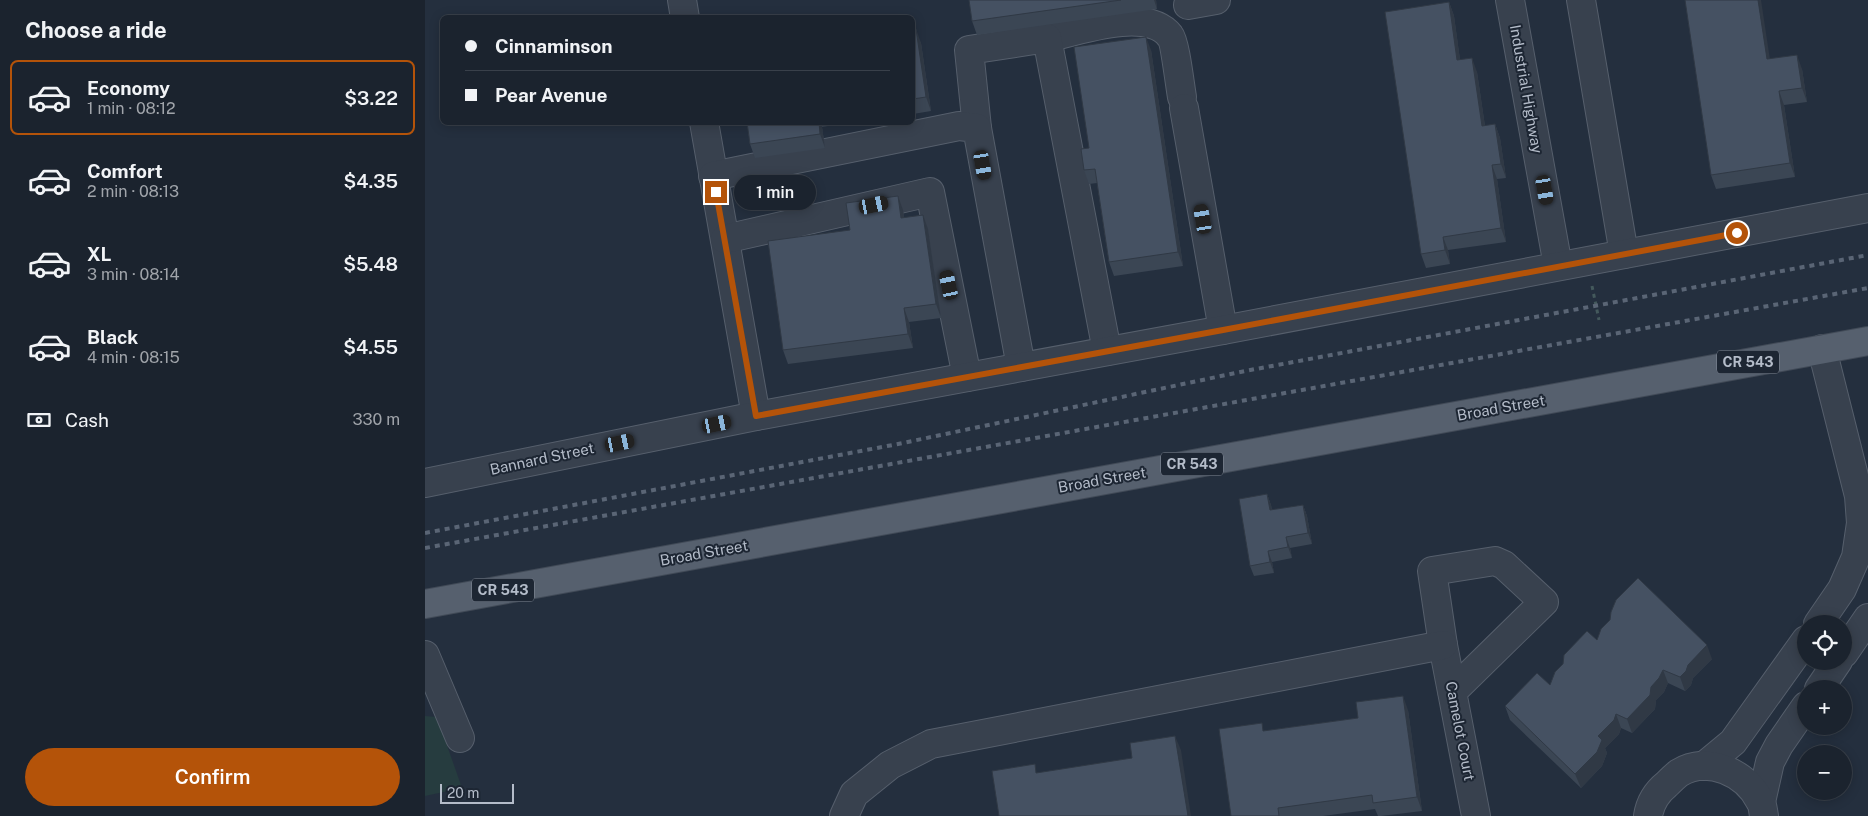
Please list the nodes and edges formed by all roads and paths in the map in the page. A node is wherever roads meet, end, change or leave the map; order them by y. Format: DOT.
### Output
graph roads {
  1 [pos="682,0"];
  2 [pos="1216,0"];
  3 [pos="1511,0"];
  4 [pos="1581,0"];
  5 [pos="1188,6"];
  6 [pos="684,15"];
  7 [pos="1047,38"];
  8 [pos="704,125"];
  9 [pos="977,128"];
  10 [pos="713,176"];
  11 [pos="1868,208"];
  12 [pos="725,239"];
  13 [pos="1624,254"];
  14 [pos="1587,261"];
  15 [pos="1559,266"];
  16 [pos="1599,320"];
  17 [pos="1223,330"];
  18 [pos="1868,341"];
  19 [pos="1822,349"];
  20 [pos="1107,352"];
  21 [pos="1021,367"];
  22 [pos="967,377"];
  23 [pos="756,416"];
  24 [pos="425,483"];
  25 [pos="1864,531"];
  26 [pos="425,604"];
  27 [pos="1824,615"];
  28 [pos="1868,618"];
  29 [pos="1852,642"];
  30 [pos="1443,646"];
  31 [pos="1797,653"];
  32 [pos="425,655"];
  33 [pos="1453,692"];
  34 [pos="1797,719"];
  35 [pos="460,738"];
  36 [pos="1704,766"];
  37 [pos="1763,809"];
  38 [pos="1644,813"];
  39 [pos="844,816"];
  40 [pos="1477,816"];
  1 -- 6 [label="street"];
  2 -- 5 [label="street"];
  3 -- 15 [label="street, Industrial Highway"];
  4 -- 13 [label="street"];
  7 -- 9 [label="street"];
  7 -- 17 [label="street"];
  7 -- 20 [label="street"];
  8 -- 10 [label="street"];
  9 -- 10 [label="street"];
  9 -- 21 [label="street"];
  10 -- 12 [label="street"];
  11 -- 13 [label="street, Bannard Street"];
  12 -- 22 [label="street"];
  12 -- 23 [label="street"];
  13 -- 14 [label="street, Bannard Street"];
  14 -- 15 [label="street, Bannard Street"];
  14 -- 16 [label="path"];
  15 -- 17 [label="street, Bannard Street"];
  17 -- 20 [label="street, Bannard Street"];
  18 -- 19 [label="main road, Broad Street / CR 543"];
  19 -- 25 [label="street"];
  19 -- 26 [label="main road, Broad Street / CR 543"];
  20 -- 21 [label="street, Bannard Street"];
  21 -- 22 [label="street, Bannard Street"];
  22 -- 23 [label="street, Bannard Street"];
  23 -- 24 [label="street, Bannard Street"];
  25 -- 27 [label="street"];
  28 -- 29 [label="street"];
  30 -- 33 [label="street, Camelot Court"];
  30 -- 33 [label="street, Camelot Court"];
  30 -- 39 [label="street"];
  31 -- 36 [label="street"];
  32 -- 35 [label="street"];
  33 -- 40 [label="street, Camelot Court"];
  34 -- 37 [label="street"];
  36 -- 37 [label="street"];
  36 -- 38 [label="street"];
}
